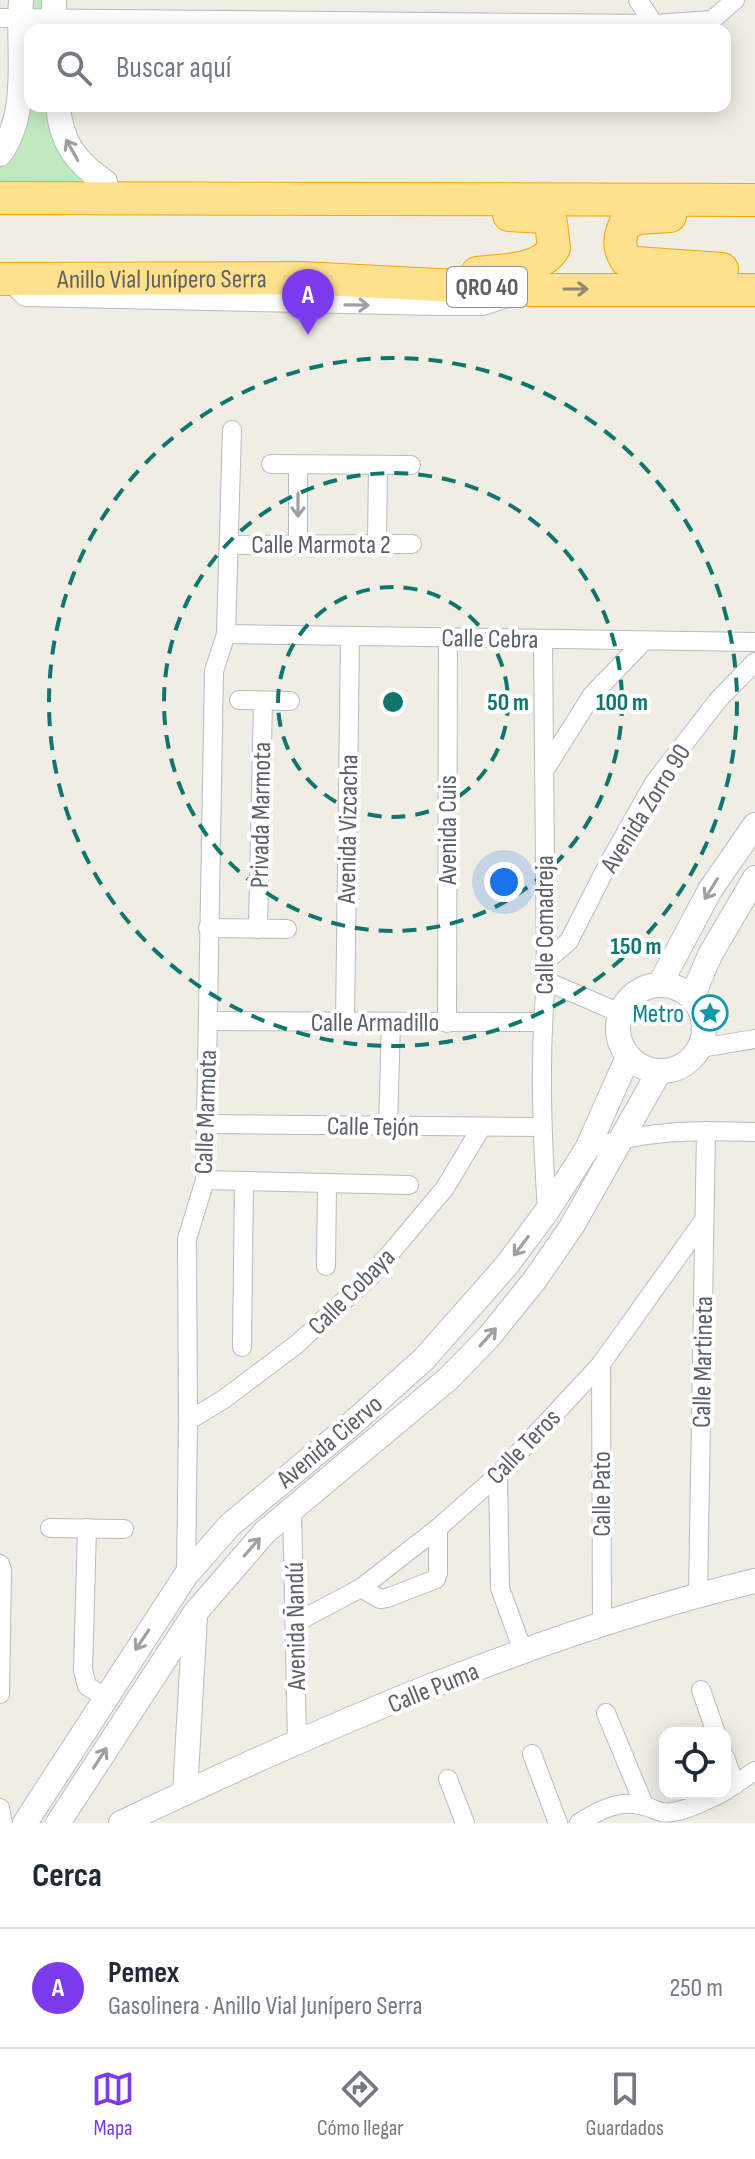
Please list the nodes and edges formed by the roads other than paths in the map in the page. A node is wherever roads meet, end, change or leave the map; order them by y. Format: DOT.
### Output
graph roads {
  1 [pos="178,0"];
  2 [pos="278,0"];
  3 [pos="377,0"];
  4 [pos="483,0"];
  5 [pos="638,0"];
  6 [pos="735,0"];
  7 [pos="14,12"];
  8 [pos="54,17"];
  9 [pos="176,20"];
  10 [pos="277,20"];
  11 [pos="483,20"];
  12 [pos="377,21"];
  13 [pos="654,24"];
  14 [pos="58,112"];
  15 [pos="0,154"];
  16 [pos="0,181"];
  17 [pos="112,191"];
  18 [pos="0,198"];
  19 [pos="713,200"];
  20 [pos="755,200"];
  21 [pos="755,271"];
  22 [pos="3,279"];
  23 [pos="420,283"];
  24 [pos="534,290"];
  25 [pos="755,290"];
  26 [pos="232,430"];
  27 [pos="271,464"];
  28 [pos="298,465"];
  29 [pos="411,465"];
  30 [pos="378,466"];
  31 [pos="377,544"];
  32 [pos="412,544"];
  33 [pos="230,545"];
  34 [pos="298,545"];
  35 [pos="226,634"];
  36 [pos="350,636"];
  37 [pos="448,637"];
  38 [pos="543,639"];
  39 [pos="644,641"];
  40 [pos="755,642"];
  41 [pos="755,662"];
  42 [pos="239,700"];
  43 [pos="263,701"];
  44 [pos="290,701"];
  45 [pos="544,771"];
  46 [pos="755,825"];
  47 [pos="755,878"];
  48 [pos="208,928"];
  49 [pos="258,929"];
  50 [pos="287,929"];
  51 [pos="546,961"];
  52 [pos="546,981"];
  53 [pos="660,984"];
  54 [pos="692,997"];
  55 [pos="620,1013"];
  56 [pos="208,1021"];
  57 [pos="345,1022"];
  58 [pos="391,1022"];
  59 [pos="542,1022"];
  60 [pos="447,1023"];
  61 [pos="755,1039"];
  62 [pos="700,1048"];
  63 [pos="628,1057"];
  64 [pos="659,1072"];
  65 [pos="206,1124"];
  66 [pos="388,1126"];
  67 [pos="541,1127"];
  68 [pos="481,1128"];
  69 [pos="706,1131"];
  70 [pos="755,1132"];
  71 [pos="624,1137"];
  72 [pos="587,1149"];
  73 [pos="205,1180"];
  74 [pos="244,1182"];
  75 [pos="327,1184"];
  76 [pos="409,1185"];
  77 [pos="547,1211"];
  78 [pos="704,1220"];
  79 [pos="326,1266"];
  80 [pos="242,1347"];
  81 [pos="424,1359"];
  82 [pos="601,1364"];
  83 [pos="448,1379"];
  84 [pos="188,1421"];
  85 [pos="498,1475"];
  86 [pos="292,1510"];
  87 [pos="50,1528"];
  88 [pos="87,1528"];
  89 [pos="438,1528"];
  90 [pos="124,1529"];
  91 [pos="0,1564"];
  92 [pos="186,1575"];
  93 [pos="755,1581"];
  94 [pos="361,1588"];
  95 [pos="698,1594"];
  96 [pos="195,1613"];
  97 [pos="295,1623"];
  98 [pos="602,1624"];
  99 [pos="523,1651"];
  100 [pos="701,1690"];
  101 [pos="0,1694"];
  102 [pos="105,1697"];
  103 [pos="606,1713"];
  104 [pos="714,1727"];
  105 [pos="297,1742"];
  106 [pos="532,1754"];
  107 [pos="755,1771"];
  108 [pos="448,1779"];
  109 [pos="731,1787"];
  110 [pos="185,1793"];
  111 [pos="704,1799"];
  112 [pos="644,1805"];
  113 [pos="0,1808"];
  114 [pos="3,1823"];
  115 [pos="25,1823"];
  116 [pos="58,1823"];
  117 [pos="121,1823"];
  118 [pos="465,1823"];
  119 [pos="558,1823"];
  120 [pos="579,1823"];
  1 -- 9 [label="street"];
  2 -- 10 [label="street"];
  3 -- 12 [label="street"];
  4 -- 11 [label="street"];
  5 -- 13 [label="street"];
  6 -- 13 [label="street"];
  7 -- 8 [label="street"];
  7 -- 15 [label="street"];
  8 -- 9 [label="street"];
  9 -- 10 [label="street"];
  10 -- 12 [label="street"];
  11 -- 12 [label="street"];
  11 -- 13 [label="street"];
  17 -- 14 [label="street, one-way"];
  16 -- 17 [label="highway"];
  17 -- 18 [label="highway"];
  17 -- 19 [label="highway"];
  17 -- 23 [label="highway"];
  19 -- 20 [label="highway"];
  19 -- 21 [label="highway"];
  22 -- 23 [label="highway, Anillo Vial Junípero Serra / QRO 40"];
  22 -- 24 [label="street, one-way"];
  23 -- 24 [label="highway, Anillo Vial Junípero Serra / QRO 40"];
  24 -- 25 [label="highway, Anillo Vial Junípero Serra / QRO 40, one-way"];
  26 -- 33 [label="street, Calle Marmota"];
  27 -- 28 [label="street"];
  28 -- 30 [label="street"];
  28 -- 34 [label="street, one-way"];
  29 -- 30 [label="street"];
  30 -- 31 [label="street"];
  31 -- 32 [label="street, Calle Marmota 2"];
  31 -- 34 [label="street, Calle Marmota 2"];
  33 -- 34 [label="street, Calle Marmota 2"];
  33 -- 35 [label="street, Calle Marmota"];
  35 -- 36 [label="street, Calle Cebra"];
  35 -- 48 [label="street, Calle Marmota"];
  36 -- 37 [label="street, Calle Cebra"];
  36 -- 57 [label="street, Avenida Vizcacha"];
  37 -- 38 [label="street, Calle Cebra"];
  37 -- 60 [label="street, Avenida Cuis"];
  38 -- 39 [label="street, Calle Cebra"];
  38 -- 45 [label="street, Calle Comadreja"];
  39 -- 40 [label="street, Calle Cebra"];
  39 -- 45 [label="street"];
  41 -- 51 [label="street, Avenida Zorro 90"];
  42 -- 43 [label="street"];
  43 -- 44 [label="street"];
  43 -- 49 [label="street, Privada Marmota"];
  45 -- 51 [label="street, Calle Comadreja"];
  46 -- 53 [label="street, one-way"];
  47 -- 54 [label="street"];
  48 -- 49 [label="street"];
  48 -- 56 [label="street, Calle Marmota"];
  49 -- 50 [label="street"];
  51 -- 52 [label="street, Calle Comadreja"];
  52 -- 55 [label="street"];
  52 -- 59 [label="street, Calle Comadreja"];
  53 -- 54 [label="street"];
  53 -- 55 [label="street"];
  54 -- 62 [label="street"];
  55 -- 63 [label="street"];
  56 -- 57 [label="street, Calle Armadillo"];
  56 -- 65 [label="street, Calle Marmota"];
  57 -- 58 [label="street, Calle Armadillo"];
  58 -- 60 [label="street, Calle Armadillo"];
  58 -- 66 [label="street"];
  59 -- 60 [label="street, Calle Armadillo"];
  59 -- 67 [label="street, Calle Comadreja"];
  61 -- 62 [label="street"];
  62 -- 64 [label="street"];
  63 -- 64 [label="street"];
  63 -- 72 [label="street, Avenida Ciervo"];
  64 -- 71 [label="street, Avenida Ciervo"];
  65 -- 66 [label="street, Calle Tejón"];
  65 -- 73 [label="street, Calle Marmota"];
  66 -- 68 [label="street, Calle Tejón"];
  67 -- 68 [label="street, Calle Tejón"];
  67 -- 77 [label="street, Calle Comadreja"];
  68 -- 84 [label="street, Calle Cobaya"];
  69 -- 70 [label="street"];
  69 -- 71 [label="street"];
  69 -- 78 [label="street, Calle Martineta"];
  71 -- 72 [label="street"];
  83 -- 71 [label="street, Avenida Ciervo, one-way"];
  72 -- 77 [label="street, Avenida Ciervo"];
  73 -- 74 [label="street"];
  73 -- 84 [label="street, Calle Marmota"];
  74 -- 75 [label="street"];
  74 -- 80 [label="street"];
  75 -- 76 [label="street"];
  75 -- 79 [label="street"];
  77 -- 81 [label="street, Avenida Ciervo, one-way"];
  78 -- 82 [label="street, Calle Teros"];
  78 -- 95 [label="street, Calle Martineta"];
  81 -- 83 [label="street"];
  81 -- 92 [label="street, Avenida Ciervo"];
  82 -- 85 [label="street, Calle Teros"];
  82 -- 98 [label="street, Calle Pato"];
  83 -- 86 [label="street, Avenida Ciervo"];
  84 -- 92 [label="street, Calle Marmota"];
  85 -- 89 [label="street, Calle Teros"];
  85 -- 99 [label="street"];
  96 -- 86 [label="street, Avenida Ciervo, one-way"];
  86 -- 97 [label="street, Avenida Ñandú"];
  87 -- 88 [label="street"];
  88 -- 90 [label="street"];
  88 -- 102 [label="street"];
  89 -- 94 [label="street, Calle Teros"];
  89 -- 94 [label="street"];
  91 -- 101 [label="street"];
  92 -- 96 [label="street, Calle Marmota"];
  92 -- 102 [label="street, Avenida Ciervo, one-way"];
  93 -- 95 [label="street, Calle Puma"];
  94 -- 97 [label="street, Calle Teros"];
  95 -- 98 [label="street, Calle Puma"];
  96 -- 110 [label="street, Calle Marmota"];
  116 -- 96 [label="street, Avenida Ciervo, one-way"];
  97 -- 105 [label="street, Avenida Ñandú"];
  98 -- 99 [label="street, Calle Puma"];
  99 -- 105 [label="street, Calle Puma"];
  100 -- 104 [label="street"];
  102 -- 115 [label="street, Avenida Ciervo"];
  103 -- 112 [label="street"];
  105 -- 110 [label="street, Calle Puma"];
  106 -- 119 [label="street"];
  107 -- 109 [label="street"];
  108 -- 118 [label="street"];
  110 -- 117 [label="street, Calle Puma"];
  111 -- 112 [label="street"];
  112 -- 120 [label="street"];
  113 -- 114 [label="street"];
}
